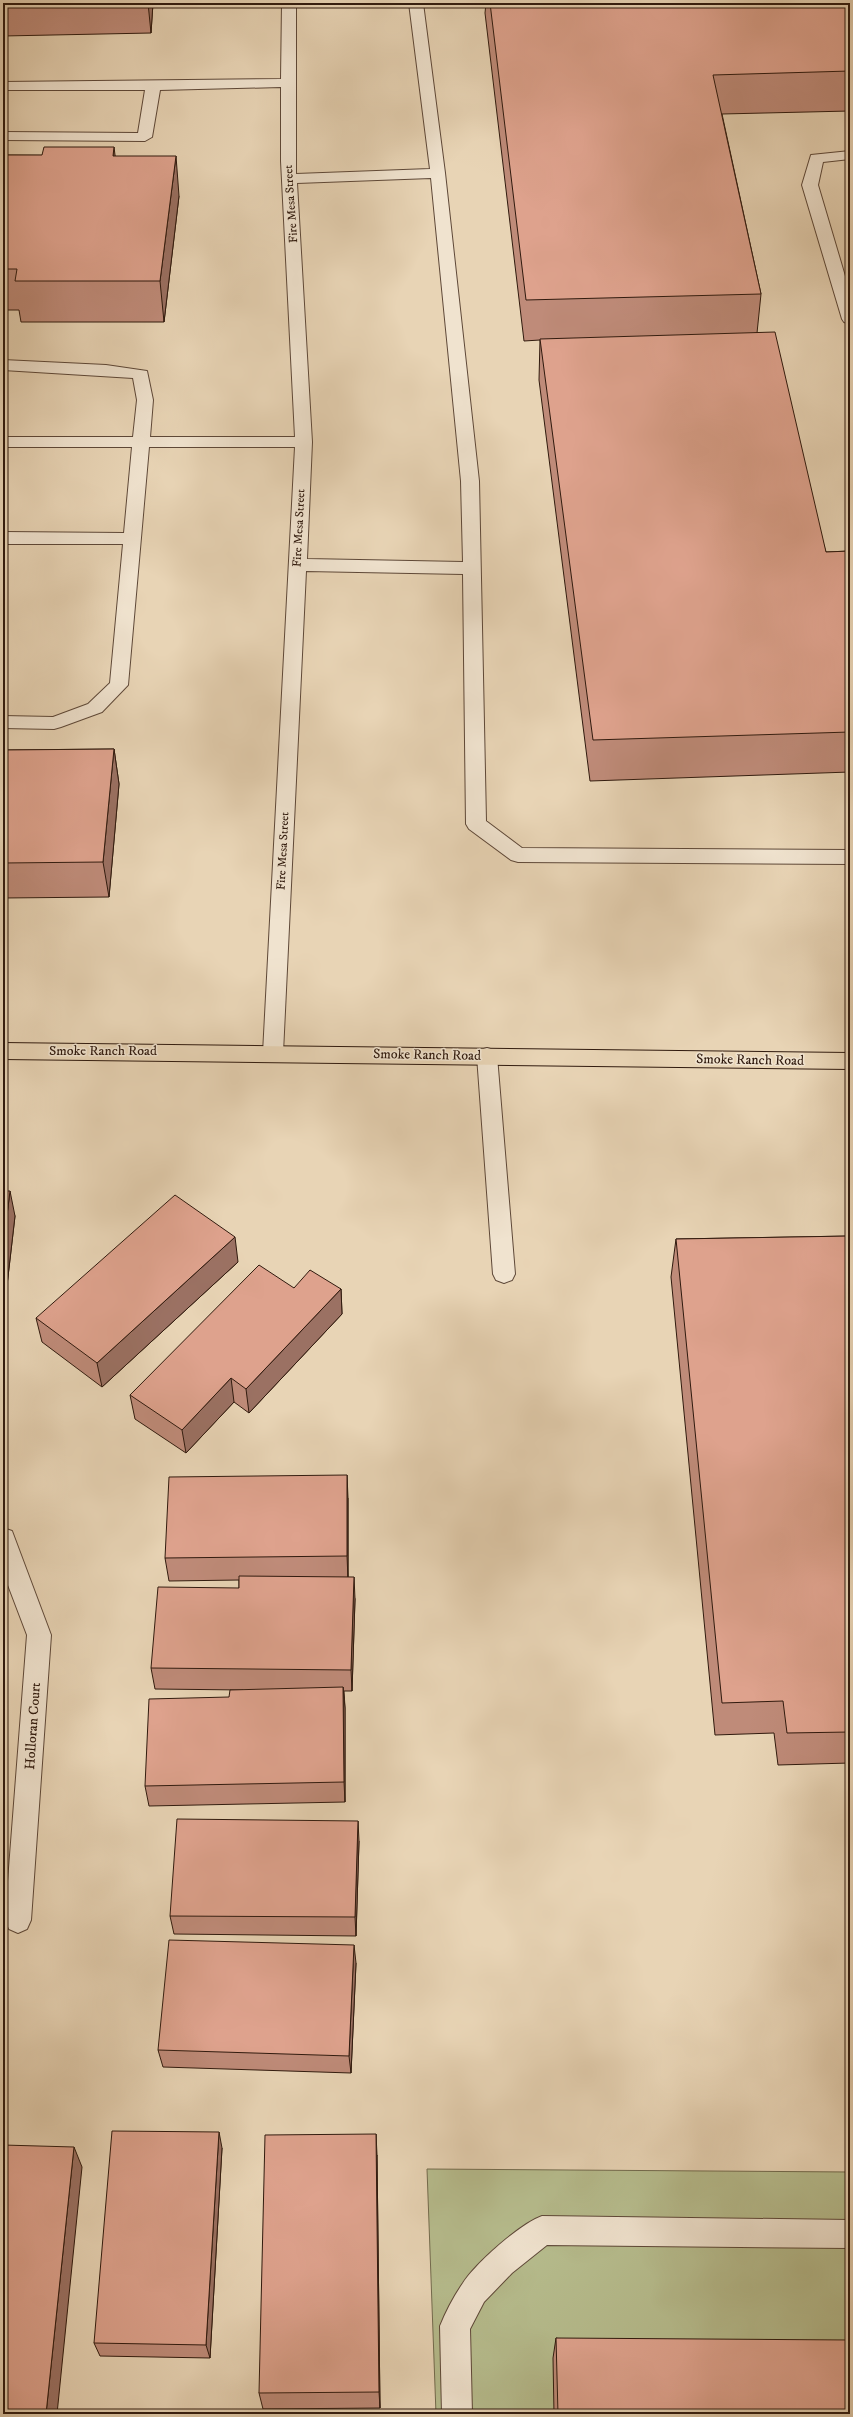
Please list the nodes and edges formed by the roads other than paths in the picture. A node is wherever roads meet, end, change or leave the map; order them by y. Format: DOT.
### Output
graph roads {
  1 [pos="289,3"];
  2 [pos="416,3"];
  3 [pos="288,83"];
  4 [pos="3,86"];
  5 [pos="153,86"];
  6 [pos="3,136"];
  7 [pos="850,155"];
  8 [pos="438,173"];
  9 [pos="289,179"];
  10 [pos="850,319"];
  11 [pos="3,365"];
  12 [pos="140,441"];
  13 [pos="3,442"];
  14 [pos="304,442"];
  15 [pos="3,538"];
  16 [pos="133,539"];
  17 [pos="298,565"];
  18 [pos="471,568"];
  19 [pos="3,722"];
  20 [pos="850,857"];
  21 [pos="3,1050"];
  22 [pos="273,1053"];
  23 [pos="487,1056"];
  24 [pos="850,1061"];
  25 [pos="504,1274"];
  26 [pos="3,1540"];
  27 [pos="18,1920"];
  28 [pos="850,2234"];
  29 [pos="457,2414"];
  1 -- 3 [label="street, Fire Mesa Street"];
  2 -- 8 [label="street"];
  3 -- 5 [label="street"];
  3 -- 9 [label="street, Fire Mesa Street"];
  4 -- 5 [label="street"];
  5 -- 6 [label="street"];
  7 -- 10 [label="street"];
  8 -- 9 [label="street"];
  8 -- 18 [label="street"];
  9 -- 14 [label="street, Fire Mesa Street"];
  11 -- 12 [label="street"];
  12 -- 13 [label="street"];
  12 -- 14 [label="street"];
  12 -- 16 [label="street"];
  14 -- 17 [label="street, Fire Mesa Street"];
  15 -- 16 [label="street"];
  16 -- 19 [label="street"];
  17 -- 18 [label="street"];
  17 -- 22 [label="street, Fire Mesa Street"];
  18 -- 20 [label="street"];
  21 -- 22 [label="main road, Smoke Ranch Road"];
  22 -- 23 [label="main road, Smoke Ranch Road"];
  23 -- 24 [label="main road, Smoke Ranch Road"];
  23 -- 25 [label="street"];
  26 -- 27 [label="street, Holloran Court"];
  28 -- 29 [label="street"];
}
